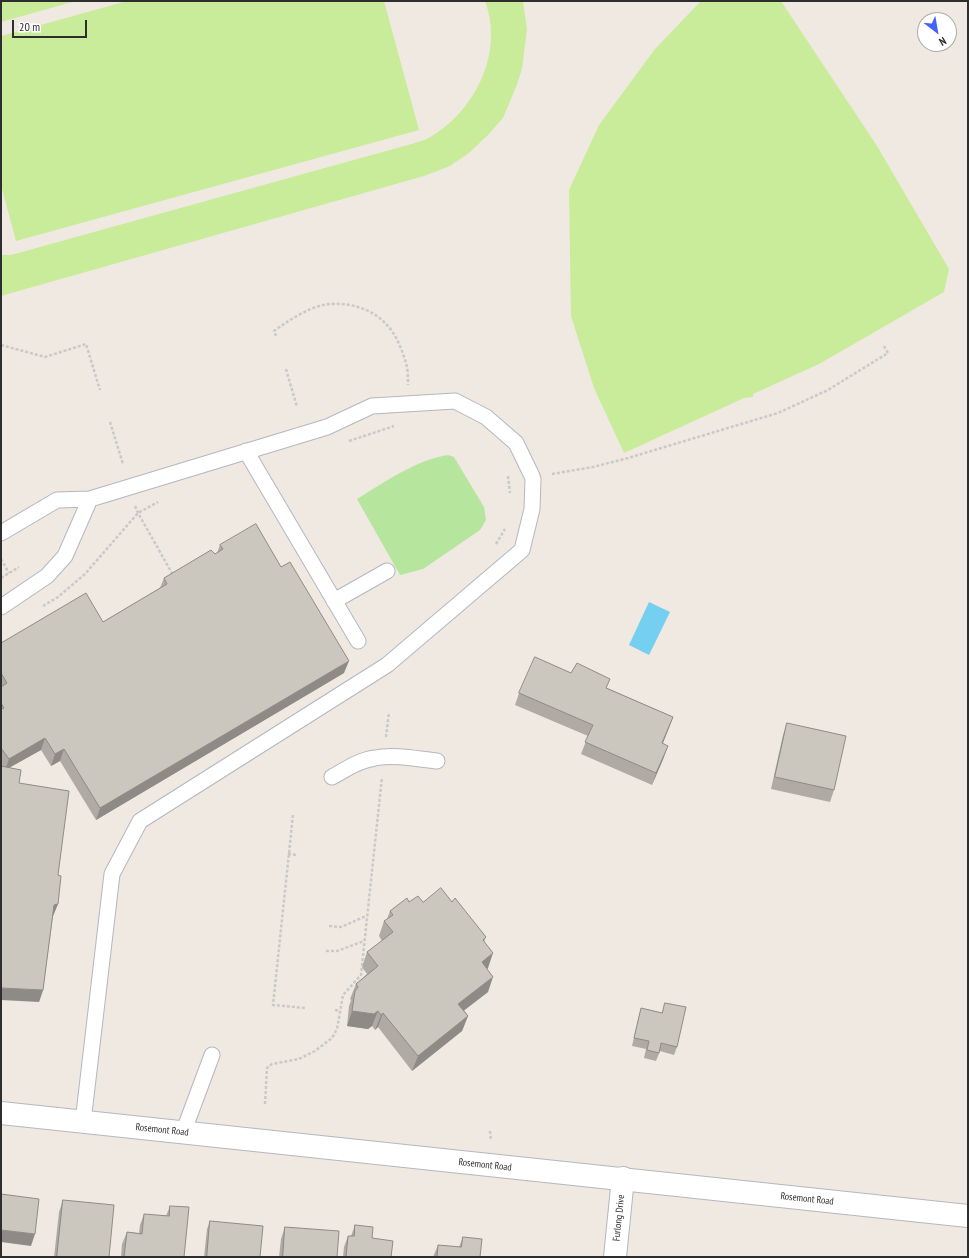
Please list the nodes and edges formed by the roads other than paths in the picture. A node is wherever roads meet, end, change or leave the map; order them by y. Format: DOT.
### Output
graph roads {
  1 [pos="246,451"];
  2 [pos="90,499"];
  3 [pos="1,533"];
  4 [pos="387,571"];
  5 [pos="334,601"];
  6 [pos="1,607"];
  7 [pos="358,641"];
  8 [pos="437,761"];
  9 [pos="332,777"];
  10 [pos="212,1055"];
  11 [pos="1,1113"];
  12 [pos="83,1122"];
  13 [pos="183,1133"];
  14 [pos="623,1178"];
  15 [pos="968,1216"];
  16 [pos="615,1257"];
  1 -- 2 [label="lane"];
  1 -- 5 [label="lane"];
  1 -- 12 [label="lane"];
  2 -- 3 [label="lane"];
  2 -- 6 [label="lane"];
  4 -- 5 [label="lane"];
  5 -- 7 [label="lane"];
  8 -- 9 [label="lane"];
  10 -- 13 [label="lane"];
  11 -- 12 [label="main road, Rosemont Road"];
  12 -- 13 [label="main road, Rosemont Road"];
  13 -- 14 [label="main road, Rosemont Road"];
  14 -- 15 [label="main road, Rosemont Road"];
  14 -- 16 [label="main road, Furlong Drive"];
}
